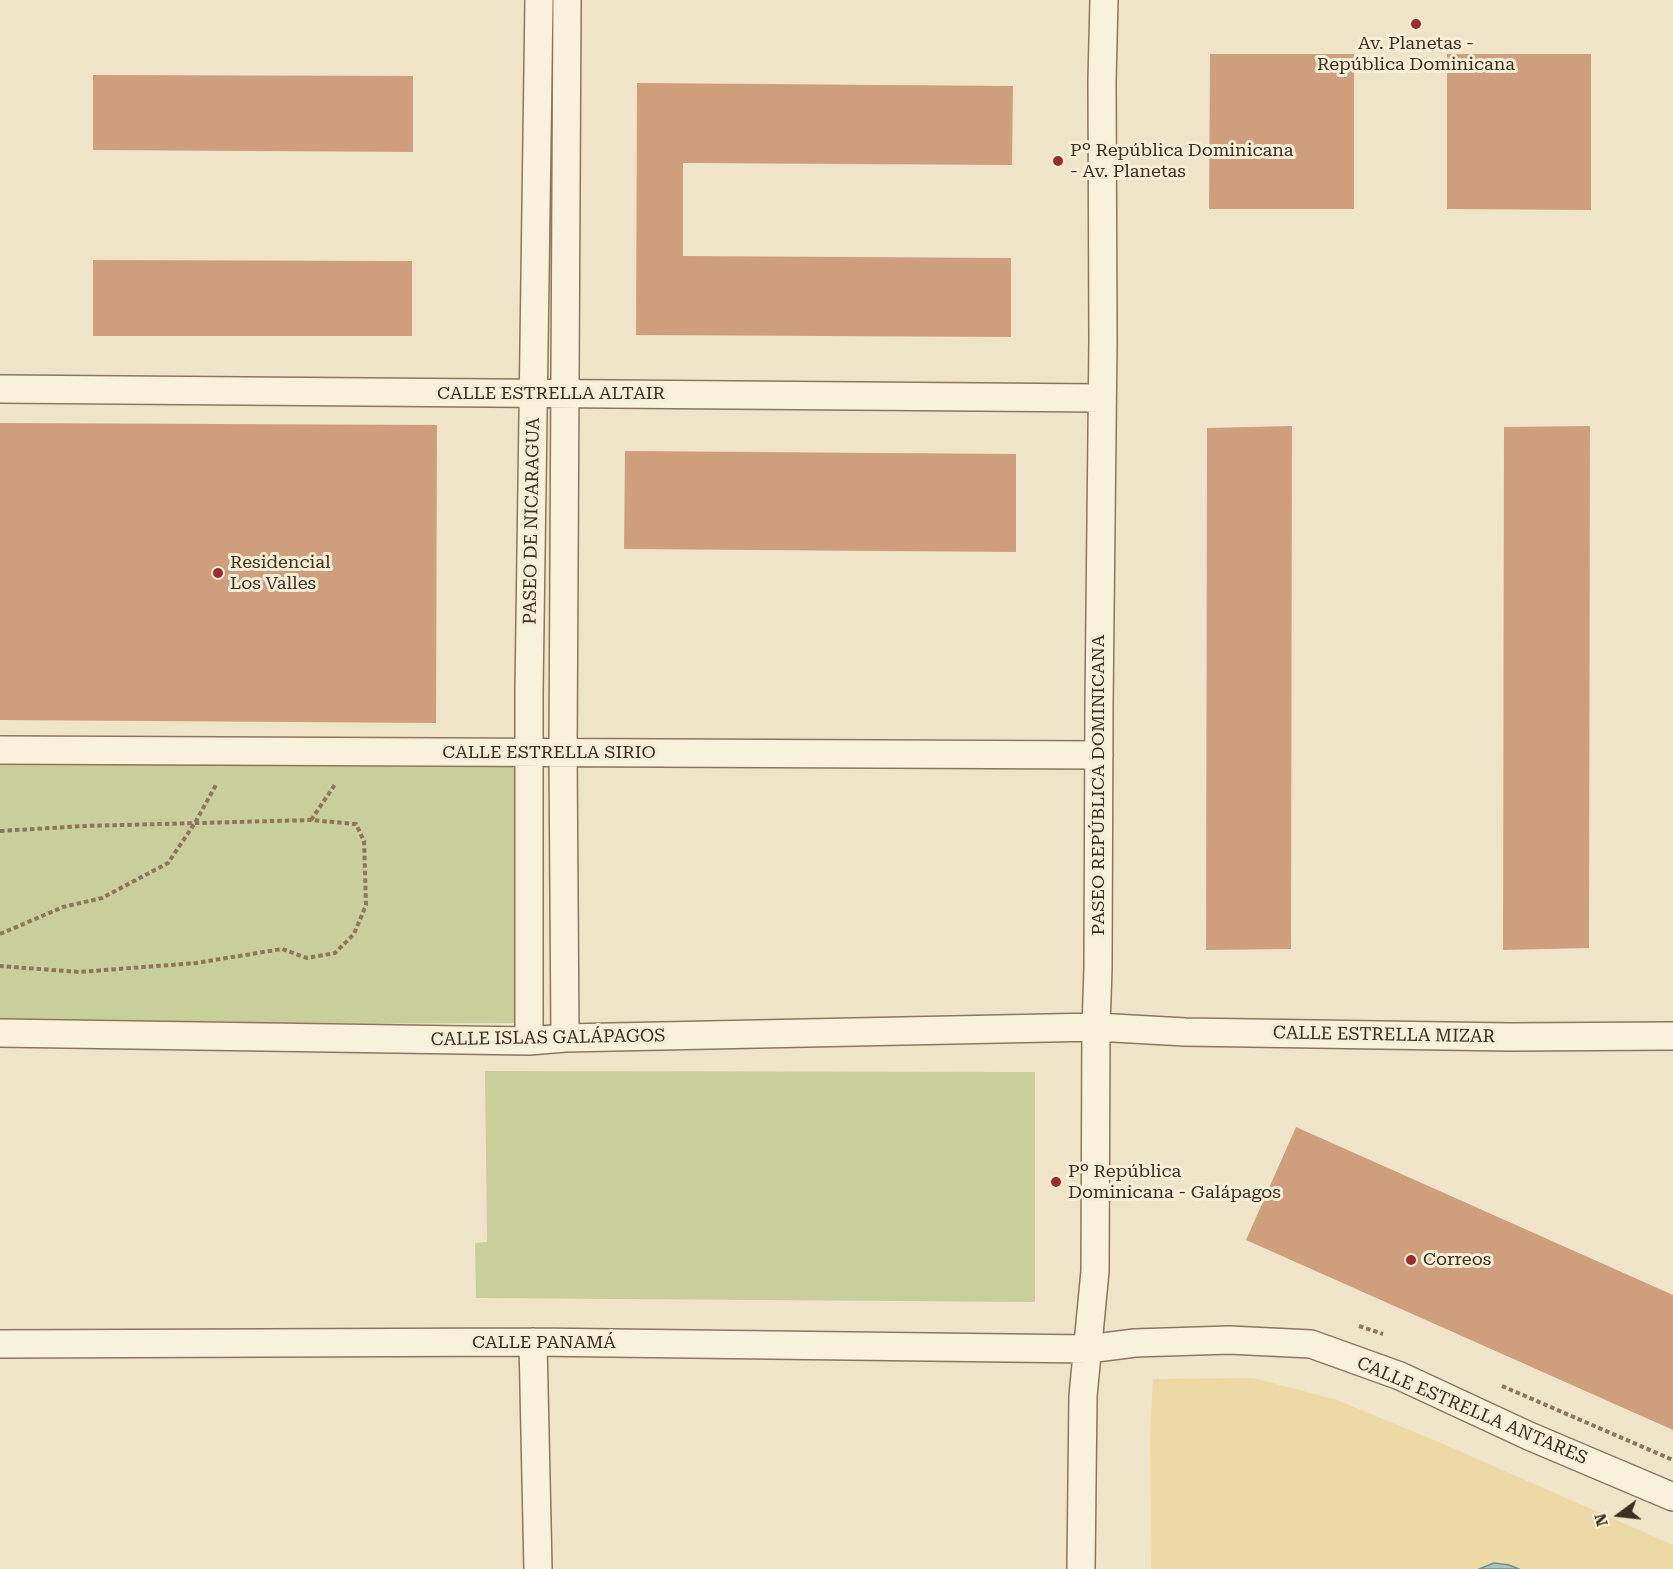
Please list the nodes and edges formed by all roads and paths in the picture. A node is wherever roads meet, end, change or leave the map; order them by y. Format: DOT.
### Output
graph roads {
  1 [pos="539,0"];
  2 [pos="567,0"];
  3 [pos="1104,0"];
  4 [pos="0,389"];
  5 [pos="534,393"];
  6 [pos="565,394"];
  7 [pos="1101,398"];
  8 [pos="0,750"];
  9 [pos="562,752"];
  10 [pos="530,753"];
  11 [pos="1098,754"];
  12 [pos="336,782"];
  13 [pos="218,783"];
  14 [pos="311,820"];
  15 [pos="195,823"];
  16 [pos="0,831"];
  17 [pos="0,934"];
  18 [pos="0,966"];
  19 [pos="1096,1027"];
  20 [pos="0,1033"];
  21 [pos="1673,1036"];
  22 [pos="565,1038"];
  23 [pos="529,1041"];
  24 [pos="533,1342"];
  25 [pos="0,1344"];
  26 [pos="1088,1349"];
  27 [pos="1673,1497"];
  28 [pos="538,1569"];
  29 [pos="1080,1569"];
  1 -- 5 [label="street, PASEO DE NICARAGUA"];
  2 -- 6 [label="street, PASEO DE NICARAGUA"];
  3 -- 7 [label="street, PASEO REPÚBLICA DOMINICANA"];
  4 -- 5 [label="street, CALLE ESTRELLA ALTAIR"];
  5 -- 6 [label="street, CALLE ESTRELLA ALTAIR"];
  5 -- 10 [label="street, PASEO DE NICARAGUA"];
  6 -- 7 [label="street, CALLE ESTRELLA ALTAIR"];
  6 -- 9 [label="street, PASEO DE NICARAGUA"];
  7 -- 11 [label="street, PASEO REPÚBLICA DOMINICANA"];
  8 -- 10 [label="street, CALLE ESTRELLA SIRIO"];
  9 -- 10 [label="street, CALLE ESTRELLA SIRIO"];
  9 -- 11 [label="street, CALLE ESTRELLA SIRIO"];
  9 -- 22 [label="street, PASEO DE NICARAGUA"];
  10 -- 23 [label="street, PASEO DE NICARAGUA"];
  11 -- 19 [label="street, PASEO REPÚBLICA DOMINICANA"];
  12 -- 14 [label="path"];
  13 -- 15 [label="path"];
  14 -- 15 [label="path"];
  14 -- 18 [label="path"];
  15 -- 16 [label="path"];
  15 -- 17 [label="path"];
  19 -- 21 [label="street, CALLE ESTRELLA MIZAR"];
  19 -- 22 [label="street, CALLE ISLAS GALÁPAGOS"];
  19 -- 26 [label="street, PASEO REPÚBLICA DOMINICANA"];
  20 -- 23 [label="street, CALLE ISLAS GALÁPAGOS"];
  22 -- 23 [label="street, CALLE ISLAS GALÁPAGOS"];
  24 -- 25 [label="street, CALLE PANAMÁ"];
  24 -- 26 [label="street, CALLE PANAMÁ"];
  24 -- 28 [label="street"];
  26 -- 27 [label="street, CALLE ESTRELLA ANTARES"];
  26 -- 29 [label="street, PASEO REPÚBLICA DOMINICANA"];
}
